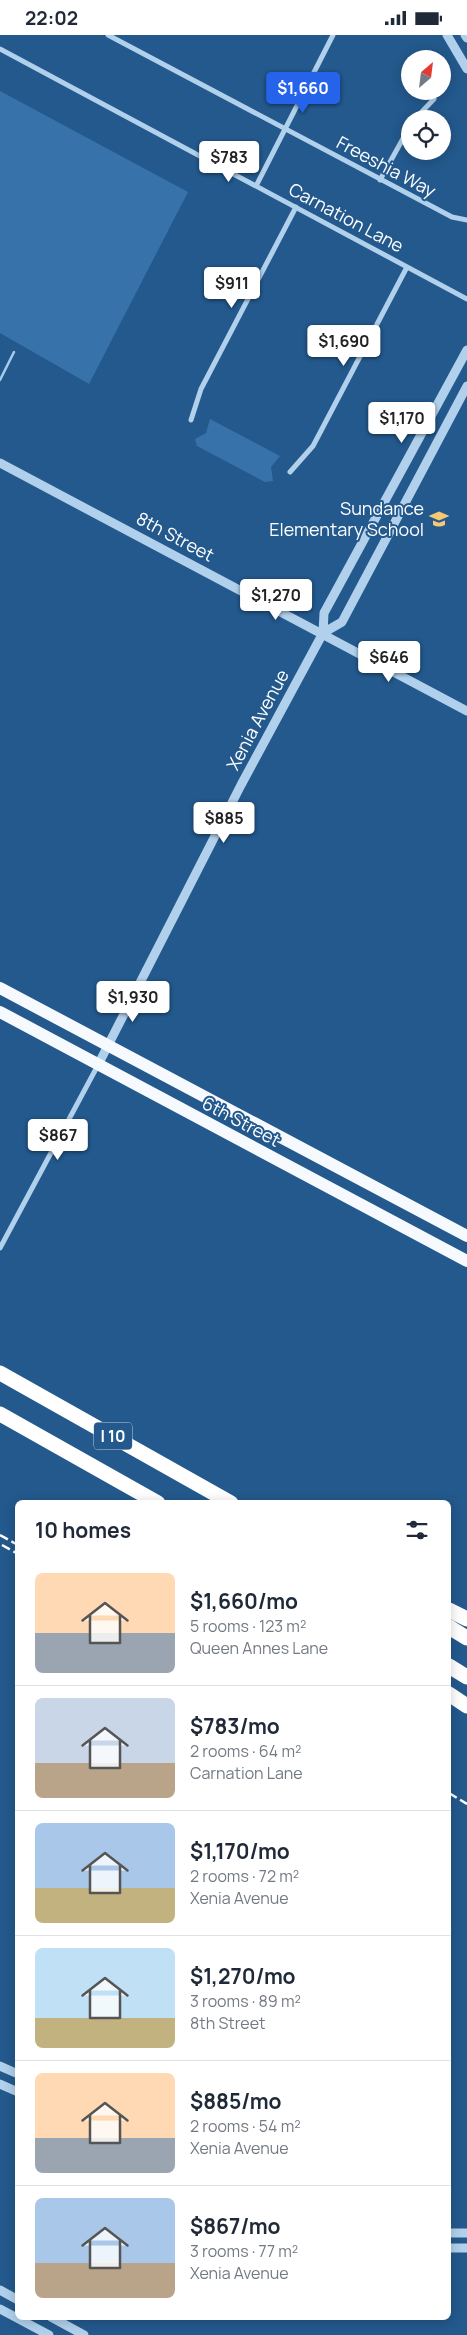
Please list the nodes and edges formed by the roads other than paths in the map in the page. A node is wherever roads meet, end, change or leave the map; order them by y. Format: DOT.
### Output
graph roads {
  1 [pos="108,35"];
  2 [pos="334,35"];
  3 [pos="447,35"];
  4 [pos="0,49"];
  5 [pos="467,69"];
  6 [pos="433,100"];
  7 [pos="424,110"];
  8 [pos="284,129"];
  9 [pos="401,142"];
  10 [pos="380,181"];
  11 [pos="256,186"];
  12 [pos="296,207"];
  13 [pos="467,220"];
  14 [pos="407,267"];
  15 [pos="467,299"];
  16 [pos="467,350"];
  17 [pos="467,386"];
  18 [pos="191,419"];
  19 [pos="0,463"];
  20 [pos="290,472"];
  21 [pos="323,633"];
  22 [pos="467,711"];
  23 [pos="0,988"];
  24 [pos="0,1012"];
  25 [pos="108,1045"];
  26 [pos="98,1065"];
  27 [pos="467,1236"];
  28 [pos="0,1248"];
  29 [pos="467,1261"];
  30 [pos="0,1373"];
  31 [pos="0,1414"];
  32 [pos="153,1500"];
  33 [pos="228,1500"];
  34 [pos="451,1611"];
  35 [pos="467,1619"];
  36 [pos="451,1628"];
  37 [pos="467,1637"];
  38 [pos="451,1667"];
  39 [pos="467,1677"];
  40 [pos="451,1695"];
  41 [pos="467,1706"];
  42 [pos="0,2065"];
  43 [pos="0,2073"];
  44 [pos="15,2073"];
  45 [pos="15,2075"];
  46 [pos="0,2084"];
  47 [pos="15,2091"];
  48 [pos="451,2233"];
  49 [pos="467,2233"];
  50 [pos="451,2248"];
  51 [pos="467,2248"];
  52 [pos="0,2291"];
  53 [pos="15,2298"];
  54 [pos="0,2309"];
  55 [pos="15,2317"];
  56 [pos="21,2320"];
  57 [pos="56,2320"];
  58 [pos="49,2335"];
  59 [pos="84,2335"];
  1 -- 8 [label="street, Freeshia Way"];
  2 -- 8 [label="street"];
  3 -- 5 [label="street"];
  4 -- 11 [label="street, Carnation Lane"];
  6 -- 7 [label="street"];
  8 -- 10 [label="street, Freeshia Way"];
  8 -- 11 [label="street"];
  9 -- 10 [label="street"];
  10 -- 13 [label="street, Freeshia Way"];
  11 -- 12 [label="street, Carnation Lane"];
  12 -- 14 [label="street, Carnation Lane"];
  12 -- 18 [label="street"];
  14 -- 15 [label="street, Carnation Lane"];
  14 -- 20 [label="street"];
  16 -- 21 [label="street, Xenia Avenue"];
  17 -- 21 [label="street, Xenia Avenue"];
  19 -- 21 [label="street, 8th Street"];
  21 -- 22 [label="street, 8th Street"];
  21 -- 25 [label="street, Xenia Avenue"];
  23 -- 25 [label="main road, 6th Street"];
  24 -- 26 [label="main road, 6th Street"];
  25 -- 26 [label="street, Xenia Avenue"];
  25 -- 27 [label="main road, 6th Street"];
  26 -- 28 [label="street, Xenia Avenue"];
  26 -- 29 [label="main road, 6th Street"];
  30 -- 33 [label="highway, I 10"];
  31 -- 32 [label="highway, I 10"];
  34 -- 35 [label="highway"];
  36 -- 37 [label="highway"];
  38 -- 39 [label="highway"];
  40 -- 41 [label="highway"];
  42 -- 44 [label="street"];
  43 -- 45 [label="street"];
  46 -- 47 [label="street"];
  48 -- 49 [label="street"];
  50 -- 51 [label="street"];
  52 -- 53 [label="street"];
  54 -- 55 [label="street"];
  56 -- 58 [label="street"];
  57 -- 59 [label="street"];
}
